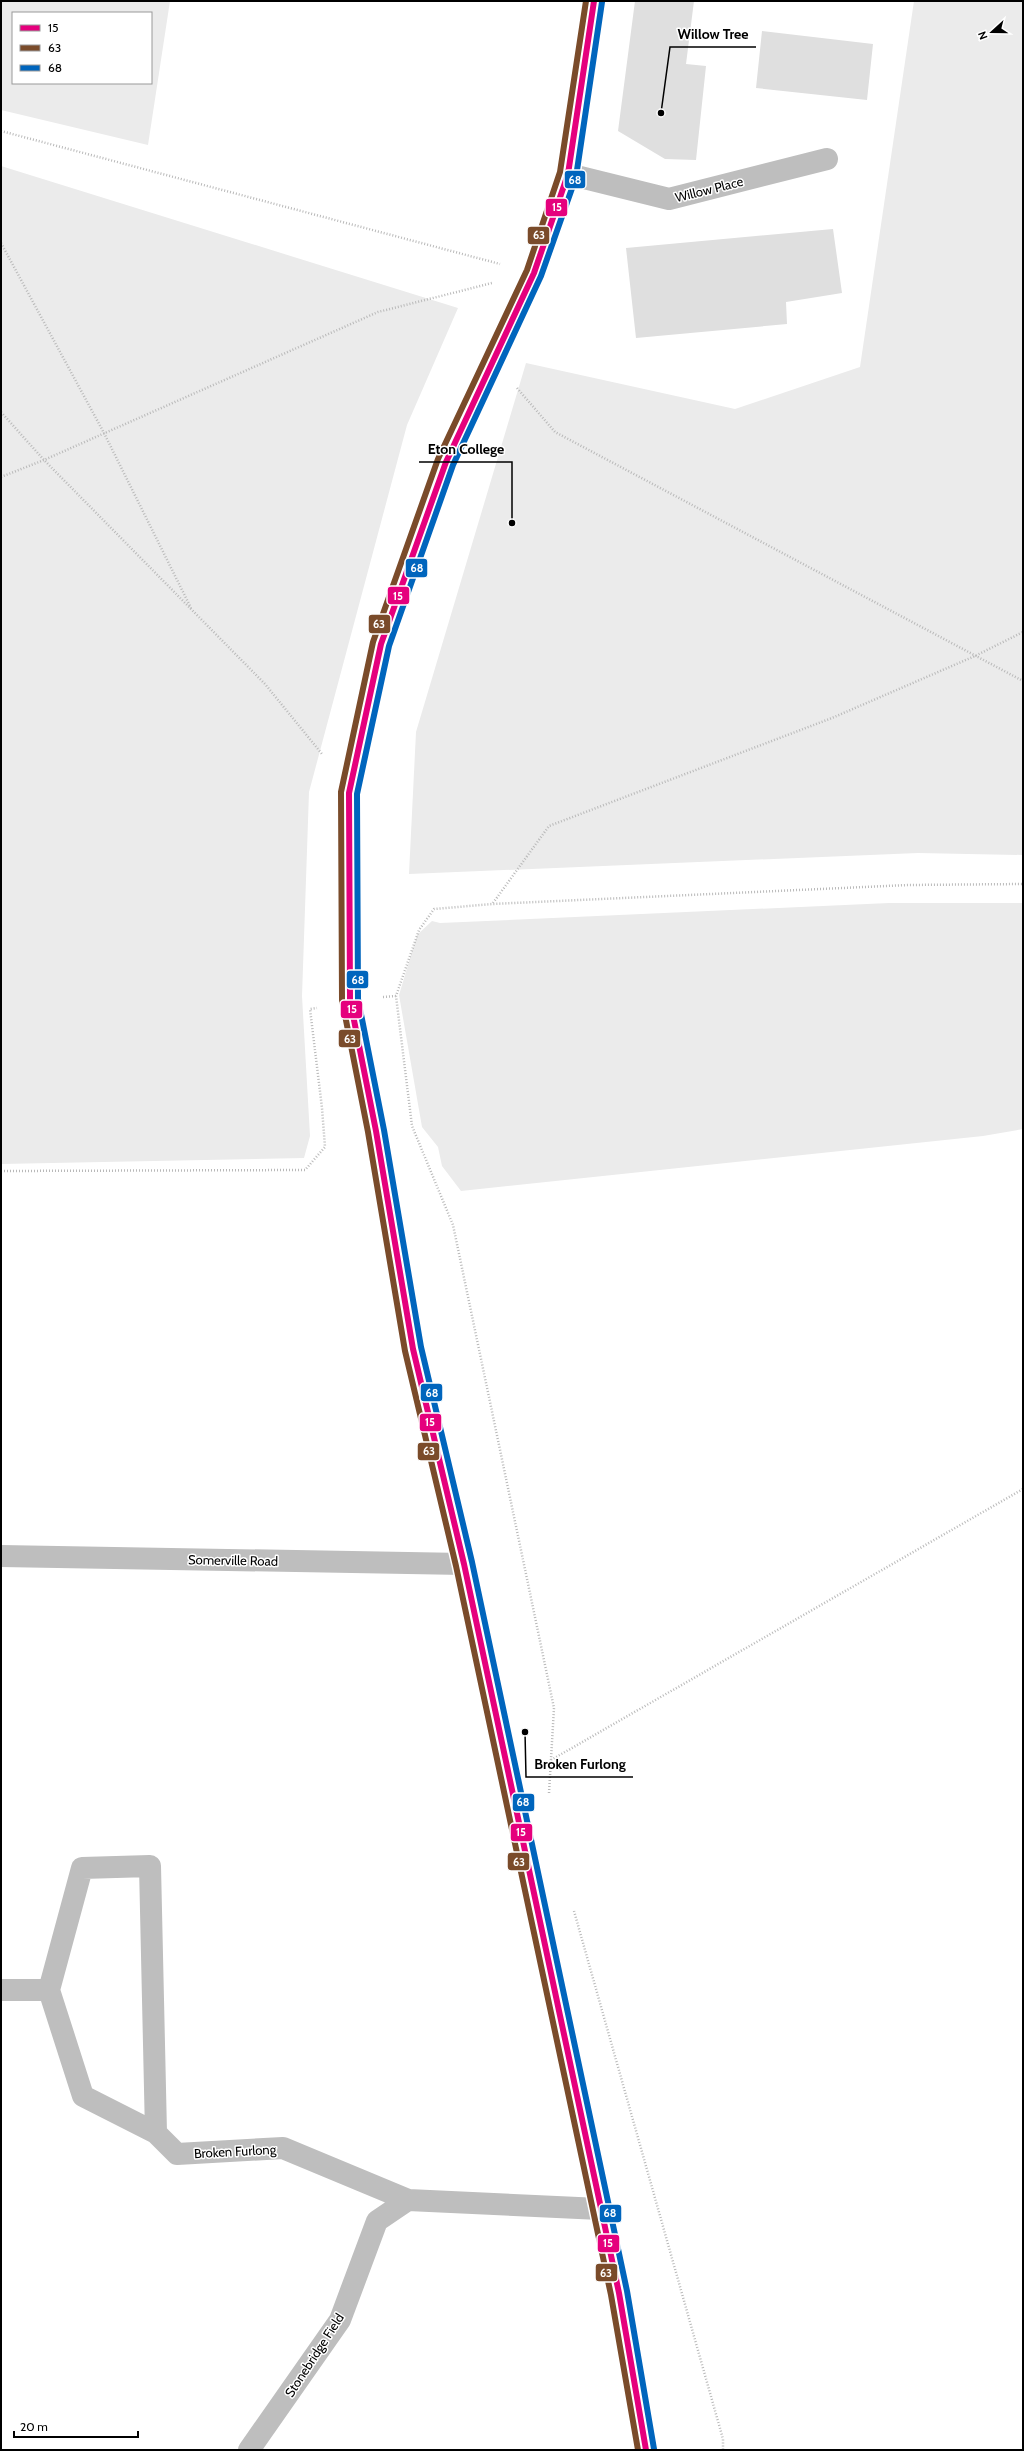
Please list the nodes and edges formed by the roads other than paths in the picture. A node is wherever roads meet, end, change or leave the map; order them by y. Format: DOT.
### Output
graph roads {
  1 [pos="594,1"];
  2 [pos="827,159"];
  3 [pos="568,174"];
  4 [pos="1,1556"];
  5 [pos="464,1564"];
  6 [pos="1,1990"];
  7 [pos="49,1990"];
  8 [pos="156,2133"];
  9 [pos="408,2200"];
  10 [pos="600,2209"];
  11 [pos="248,2450"];
  12 [pos="646,2450"];
  1 -- 3 [label="main road"];
  2 -- 3 [label="street, Willow Place"];
  3 -- 5 [label="main road"];
  4 -- 5 [label="street, Somerville Road"];
  5 -- 10 [label="main road"];
  6 -- 7 [label="street"];
  7 -- 8 [label="street, Broken Furlong"];
  7 -- 8 [label="street"];
  8 -- 9 [label="street, Broken Furlong"];
  9 -- 10 [label="street, Broken Furlong"];
  9 -- 11 [label="street, Stonebridge Field"];
  10 -- 12 [label="main road"];
}
